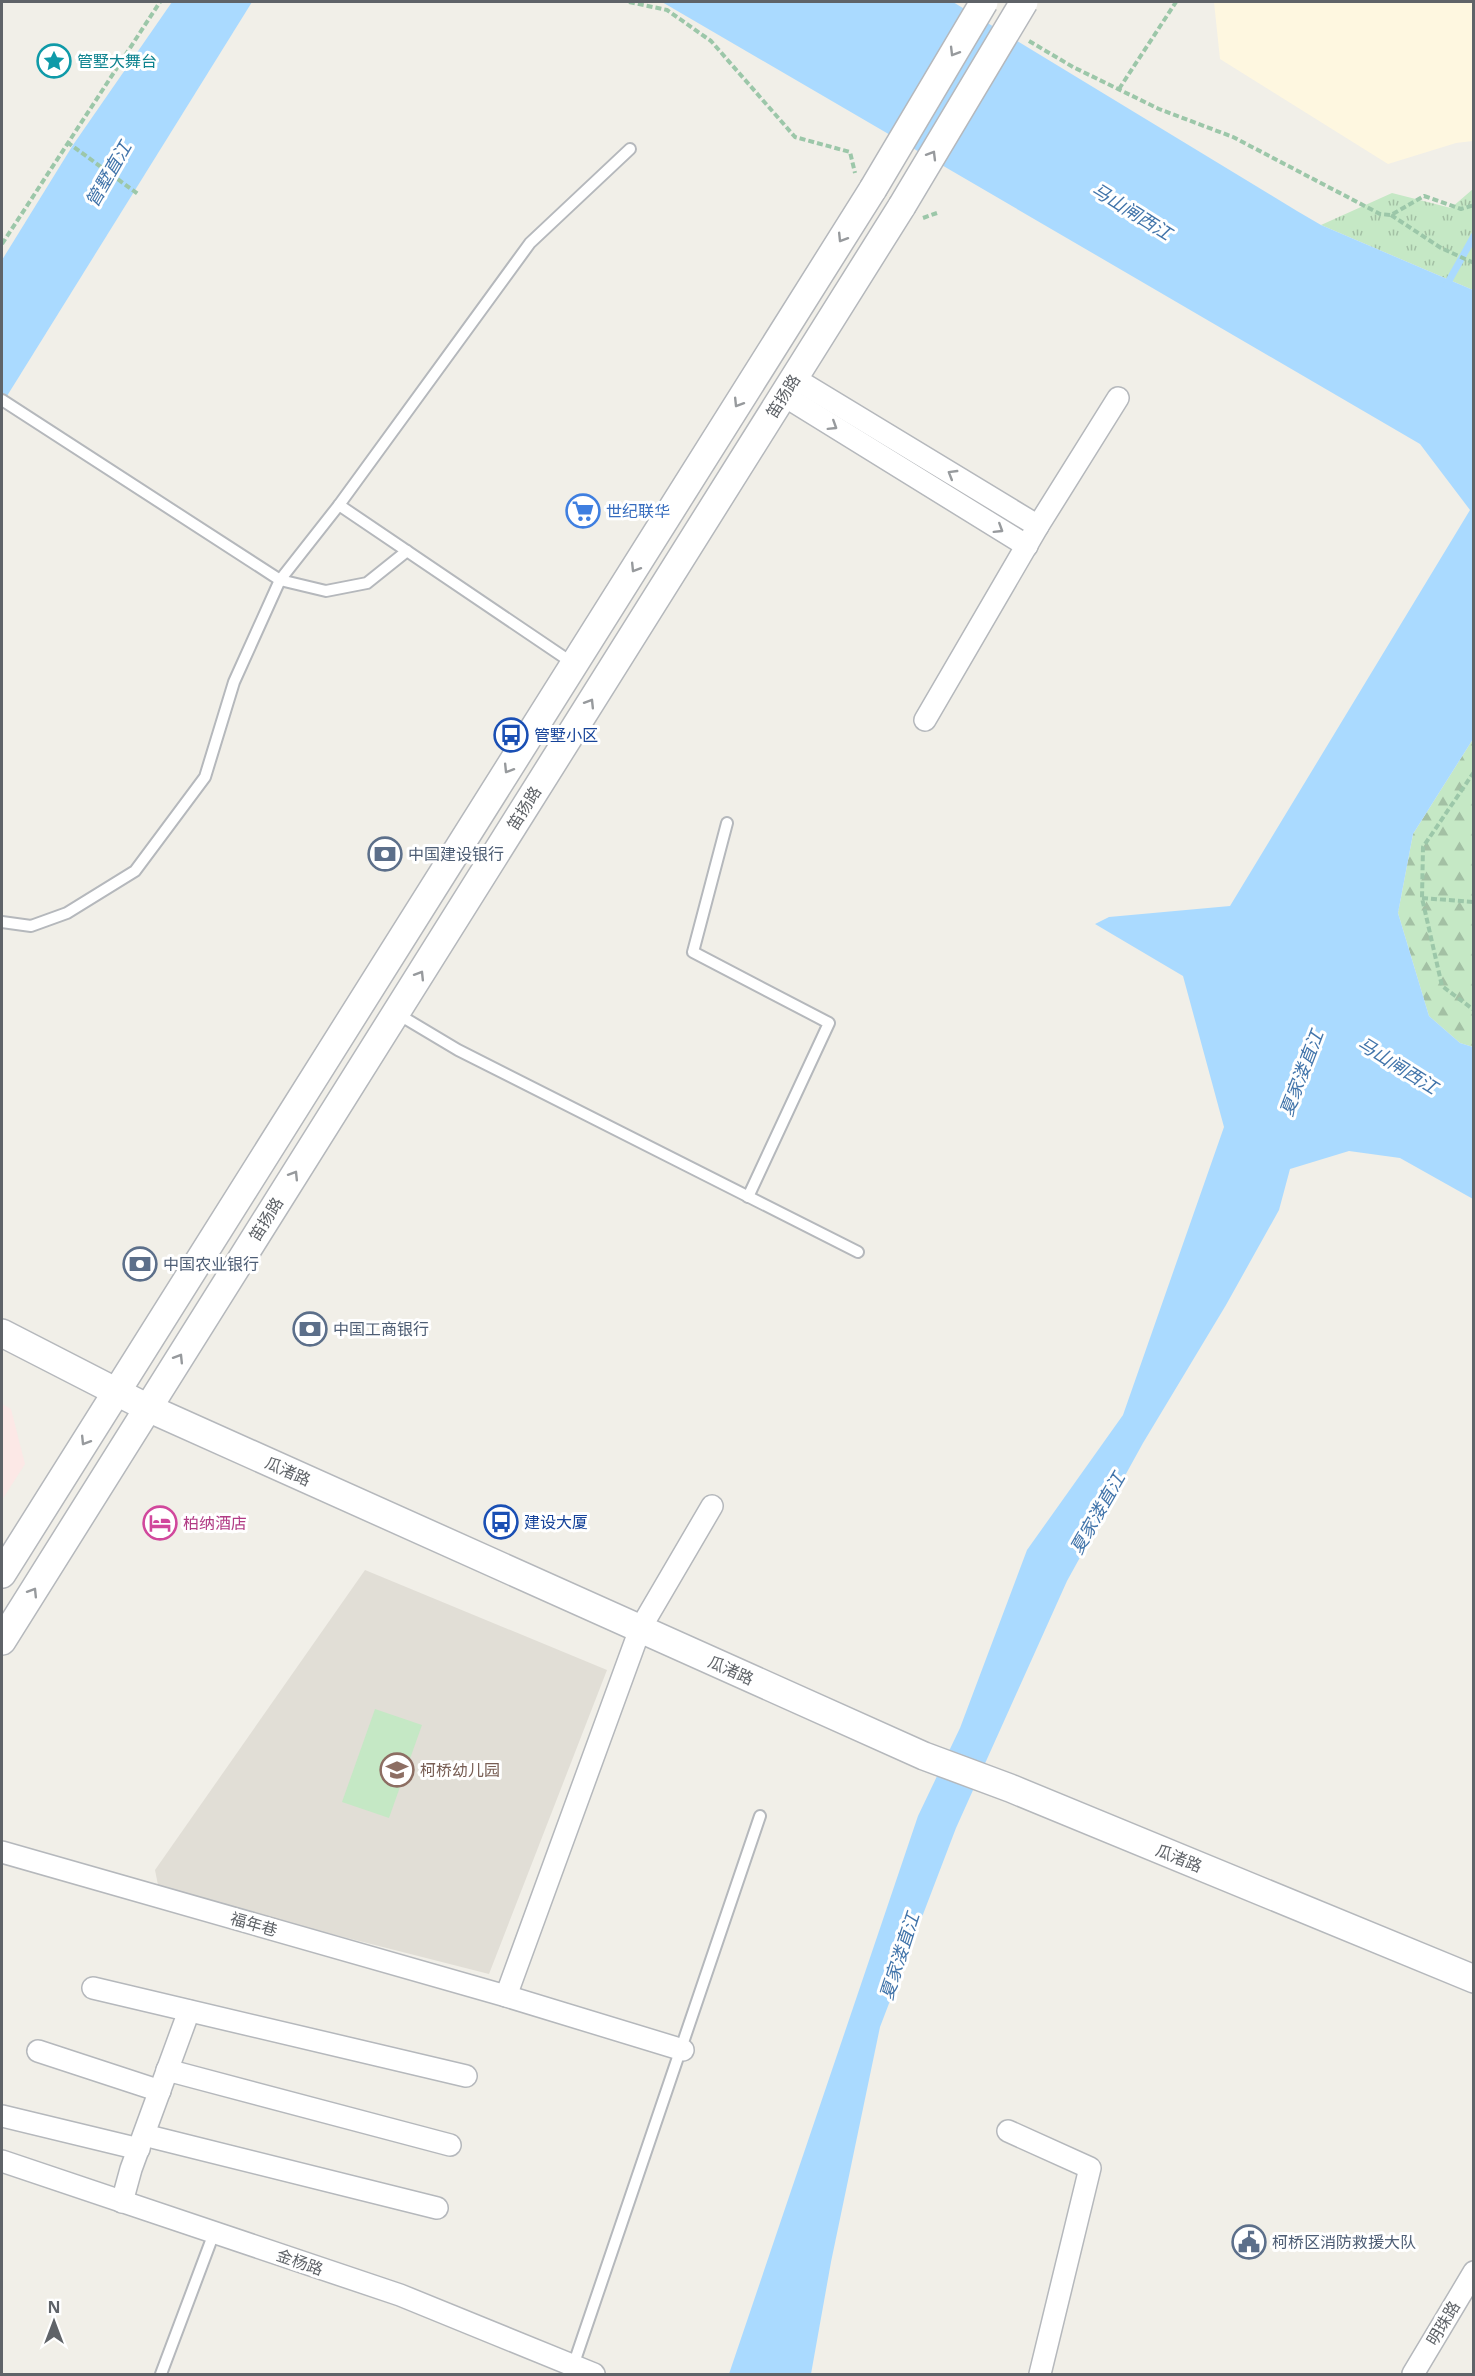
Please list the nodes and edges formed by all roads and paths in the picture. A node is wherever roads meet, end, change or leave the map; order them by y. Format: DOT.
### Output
graph roads {
  1 [pos="160,2"];
  2 [pos="629,2"];
  3 [pos="984,2"];
  4 [pos="1023,2"];
  5 [pos="1176,2"];
  6 [pos="1024,38"];
  7 [pos="1119,89"];
  8 [pos="69,143"];
  9 [pos="630,149"];
  10 [pos="850,152"];
  11 [pos="138,194"];
  12 [pos="1473,205"];
  13 [pos="1391,215"];
  14 [pos="2,244"];
  15 [pos="1472,262"];
  16 [pos="789,386"];
  17 [pos="1118,398"];
  18 [pos="2,400"];
  19 [pos="339,505"];
  20 [pos="1038,526"];
  21 [pos="1027,546"];
  22 [pos="407,551"];
  23 [pos="280,580"];
  24 [pos="574,664"];
  25 [pos="925,720"];
  26 [pos="1473,772"];
  27 [pos="727,823"];
  28 [pos="1422,898"];
  29 [pos="1473,904"];
  30 [pos="2,922"];
  31 [pos="1473,1011"];
  32 [pos="396,1013"];
  33 [pos="748,1197"];
  34 [pos="858,1252"];
  35 [pos="2,1333"];
  36 [pos="116,1392"];
  37 [pos="148,1408"];
  38 [pos="712,1506"];
  39 [pos="2,1574"];
  40 [pos="640,1629"];
  41 [pos="2,1641"];
  42 [pos="760,1816"];
  43 [pos="2,1852"];
  44 [pos="1473,1979"];
  45 [pos="93,1988"];
  46 [pos="506,1996"];
  47 [pos="189,2012"];
  48 [pos="683,2050"];
  49 [pos="38,2051"];
  50 [pos="168,2070"];
  51 [pos="466,2076"];
  52 [pos="160,2091"];
  53 [pos="2,2116"];
  54 [pos="1008,2131"];
  55 [pos="142,2142"];
  56 [pos="450,2145"];
  57 [pos="2,2161"];
  58 [pos="122,2202"];
  59 [pos="437,2208"];
  60 [pos="214,2233"];
  61 [pos="1473,2272"];
  62 [pos="573,2366"];
  63 [pos="161,2374"];
  64 [pos="594,2374"];
  65 [pos="1040,2374"];
  66 [pos="1416,2374"];
  1 -- 8 [label="path"];
  2 -- 10 [label="path"];
  3 -- 24 [label="street, 笛扬路, one-way, bridge"];
  16 -- 4 [label="street, 笛扬路, one-way, bridge"];
  5 -- 7 [label="path"];
  6 -- 7 [label="path"];
  7 -- 13 [label="path"];
  8 -- 11 [label="path"];
  8 -- 14 [label="path"];
  9 -- 19 [label="lane"];
  12 -- 13 [label="path"];
  13 -- 15 [label="path"];
  20 -- 16 [label="street, one-way"];
  16 -- 21 [label="street, one-way"];
  32 -- 16 [label="street, 笛扬路, one-way"];
  17 -- 20 [label="street"];
  18 -- 23 [label="lane"];
  19 -- 22 [label="lane"];
  19 -- 23 [label="lane"];
  20 -- 21 [label="street"];
  21 -- 25 [label="street"];
  22 -- 23 [label="lane"];
  22 -- 24 [label="lane"];
  23 -- 30 [label="lane"];
  24 -- 36 [label="street, 笛扬路, one-way"];
  26 -- 28 [label="path"];
  27 -- 33 [label="lane"];
  28 -- 29 [label="path"];
  28 -- 31 [label="path"];
  32 -- 33 [label="lane"];
  37 -- 32 [label="street, 笛扬路, one-way"];
  33 -- 34 [label="lane"];
  35 -- 36 [label="street, 瓜渚路"];
  36 -- 37 [label="street, 瓜渚路"];
  36 -- 39 [label="street, 笛扬路, one-way"];
  37 -- 40 [label="street, 瓜渚路"];
  41 -- 37 [label="street, 笛扬路, one-way"];
  38 -- 40 [label="street"];
  40 -- 44 [label="street, 瓜渚路"];
  40 -- 46 [label="street"];
  42 -- 48 [label="lane"];
  43 -- 46 [label="street, 福年巷"];
  45 -- 47 [label="street"];
  46 -- 48 [label="street, 福年巷"];
  47 -- 50 [label="street"];
  47 -- 51 [label="street"];
  48 -- 62 [label="lane"];
  49 -- 52 [label="street"];
  50 -- 52 [label="street"];
  50 -- 56 [label="street"];
  52 -- 55 [label="street"];
  53 -- 55 [label="street"];
  54 -- 65 [label="street"];
  55 -- 58 [label="street"];
  55 -- 59 [label="street"];
  57 -- 58 [label="street, 金杨路"];
  58 -- 60 [label="street, 金杨路"];
  60 -- 62 [label="street, 金杨路"];
  60 -- 63 [label="lane"];
  61 -- 66 [label="street, 明珠路"];
  62 -- 64 [label="street, 金杨路"];
}
